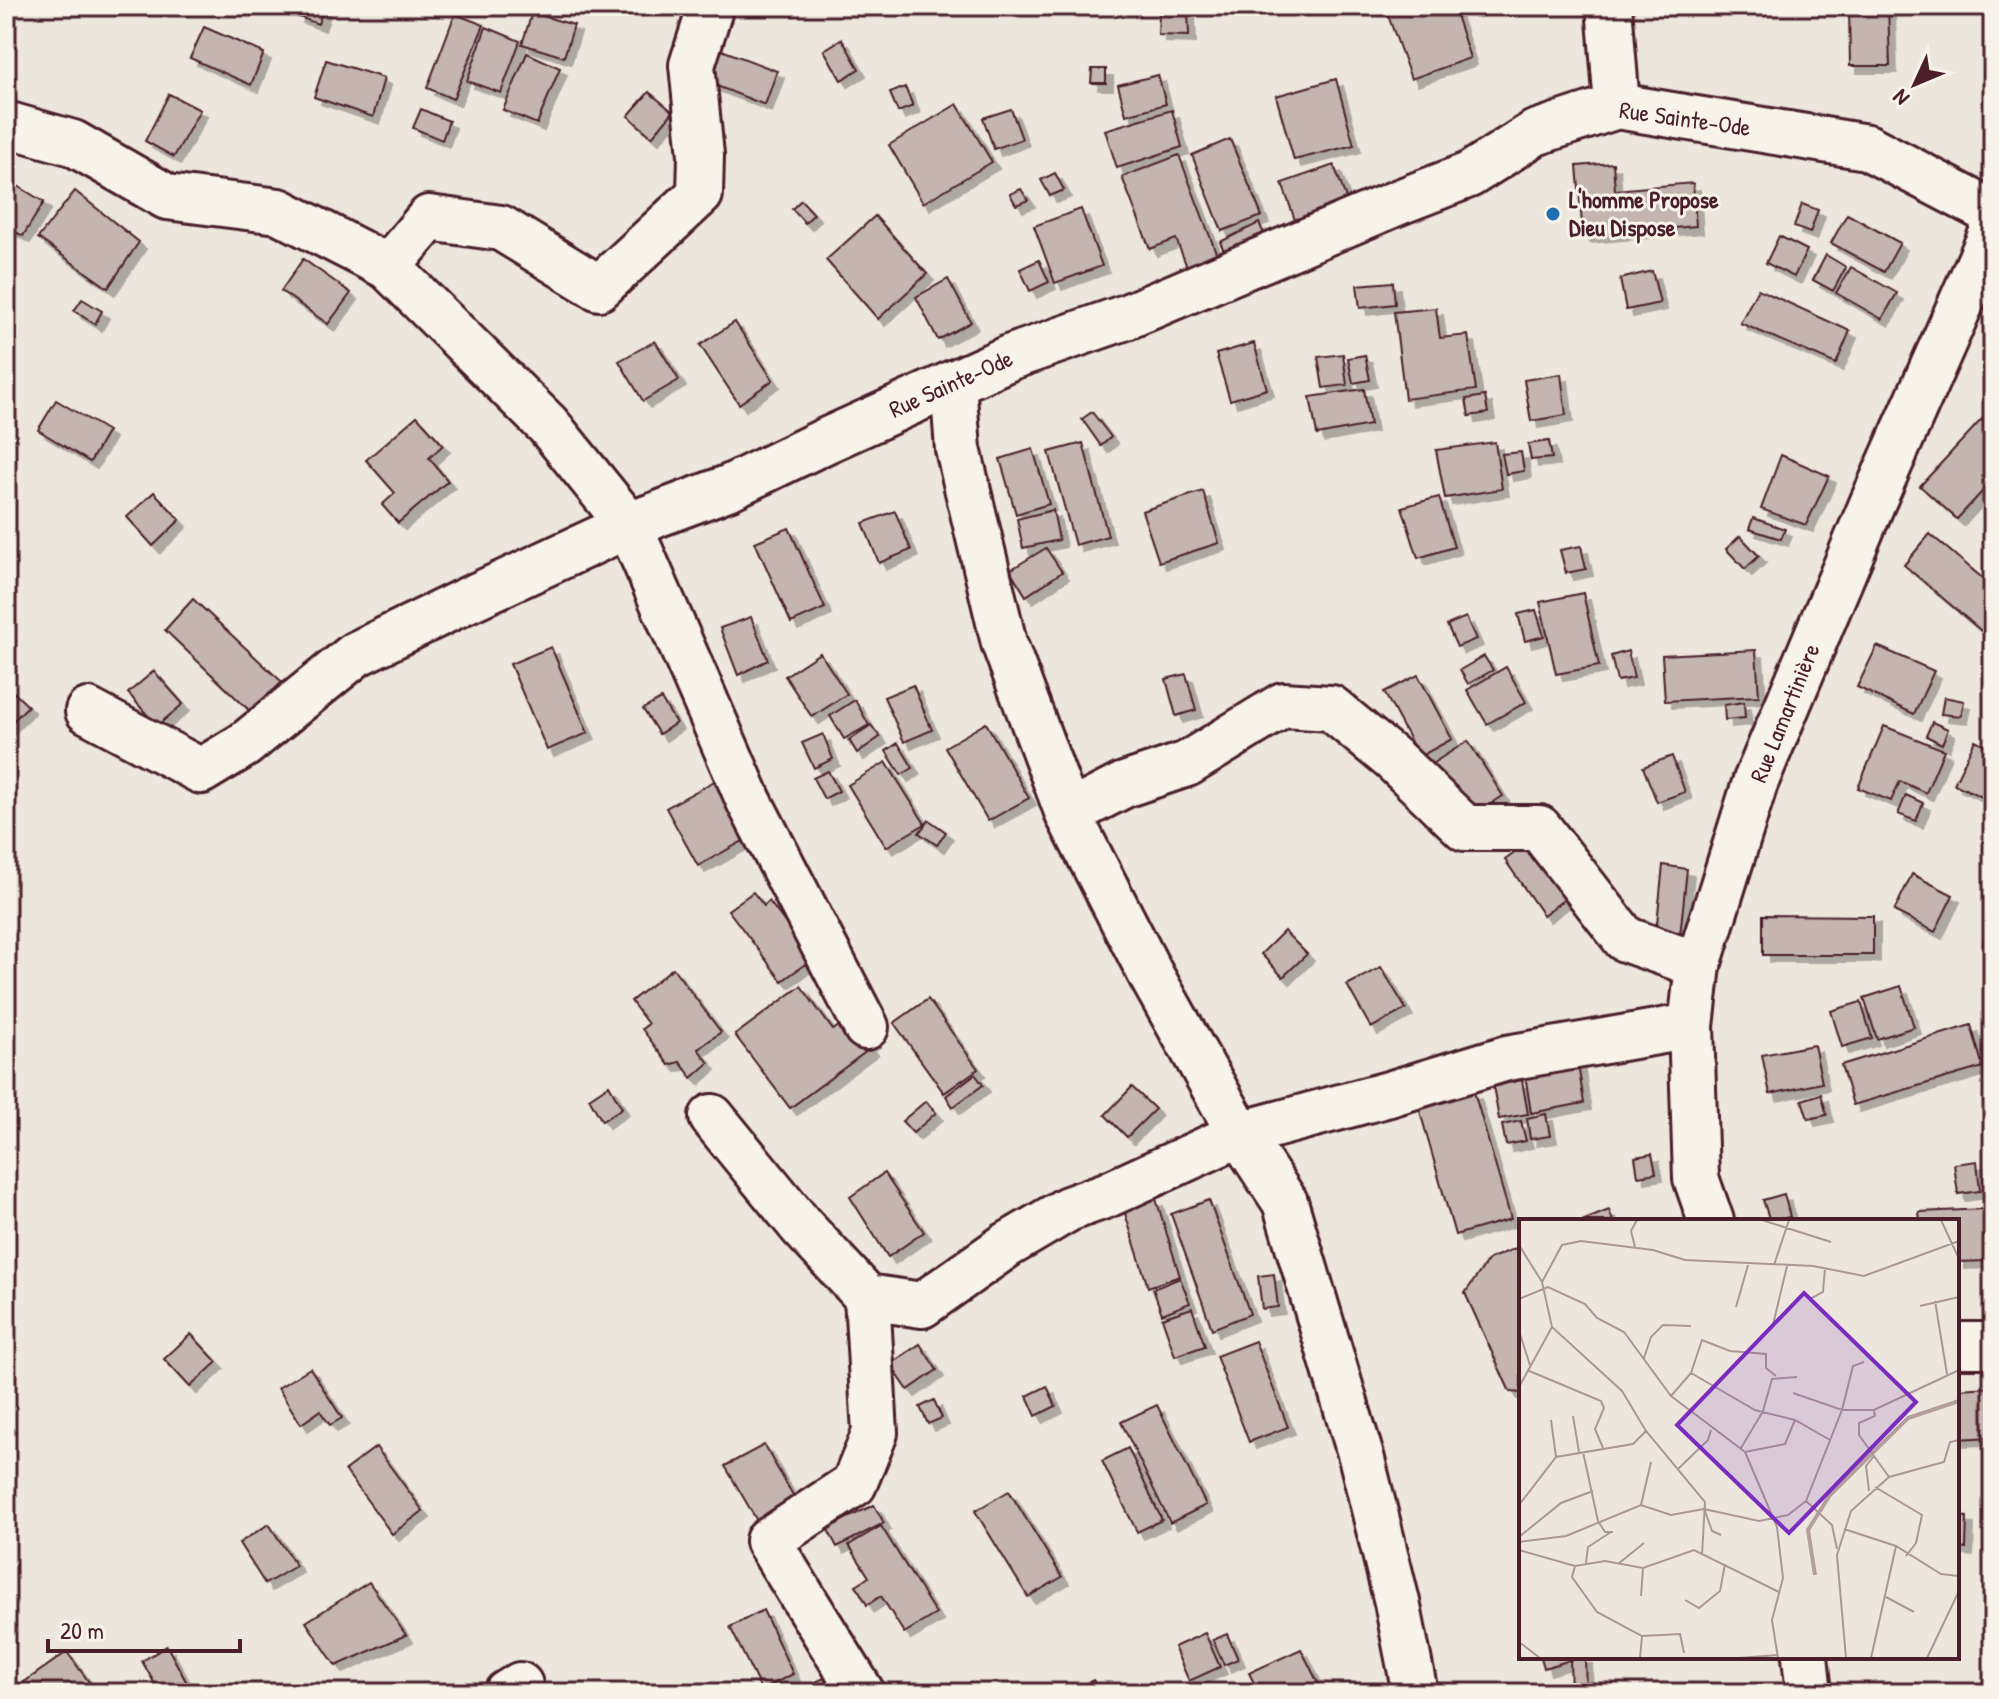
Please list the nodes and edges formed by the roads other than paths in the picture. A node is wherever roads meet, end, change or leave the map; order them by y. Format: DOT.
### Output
graph roads {
  1 [pos="711,6"];
  2 [pos="1609,6"];
  3 [pos="1617,106"];
  4 [pos="6,124"];
  5 [pos="1993,213"];
  6 [pos="1993,231"];
  7 [pos="388,267"];
  8 [pos="953,383"];
  9 [pos="629,525"];
  10 [pos="88,711"];
  11 [pos="1068,814"];
  12 [pos="1698,965"];
  13 [pos="1691,1026"];
  14 [pos="866,1027"];
  15 [pos="712,1117"];
  16 [pos="1240,1134"];
  17 [pos="1710,1219"];
  18 [pos="867,1297"];
  19 [pos="1959,1345"];
  20 [pos="1993,1345"];
  21 [pos="1805,1659"];
  22 [pos="862,1693"];
  23 [pos="1415,1693"];
  24 [pos="1809,1693"];
  1 -- 7 [label="street"];
  2 -- 3 [label="street"];
  3 -- 5 [label="street, Rue Sainte-Ode"];
  3 -- 8 [label="street, Rue Sainte-Ode"];
  4 -- 7 [label="street"];
  6 -- 12 [label="street, Rue Lamartinière"];
  7 -- 9 [label="street"];
  8 -- 9 [label="street, Rue Sainte-Ode"];
  8 -- 11 [label="street"];
  9 -- 10 [label="street, Rue Sainte-Ode"];
  9 -- 14 [label="street"];
  11 -- 12 [label="street"];
  11 -- 16 [label="street"];
  12 -- 13 [label="street, Rue Lamartinière"];
  13 -- 16 [label="street"];
  13 -- 17 [label="street, Rue Lamartinière"];
  15 -- 18 [label="street"];
  16 -- 18 [label="street"];
  16 -- 23 [label="street"];
  18 -- 22 [label="street"];
  19 -- 20 [label="street"];
  21 -- 24 [label="street"];
}
